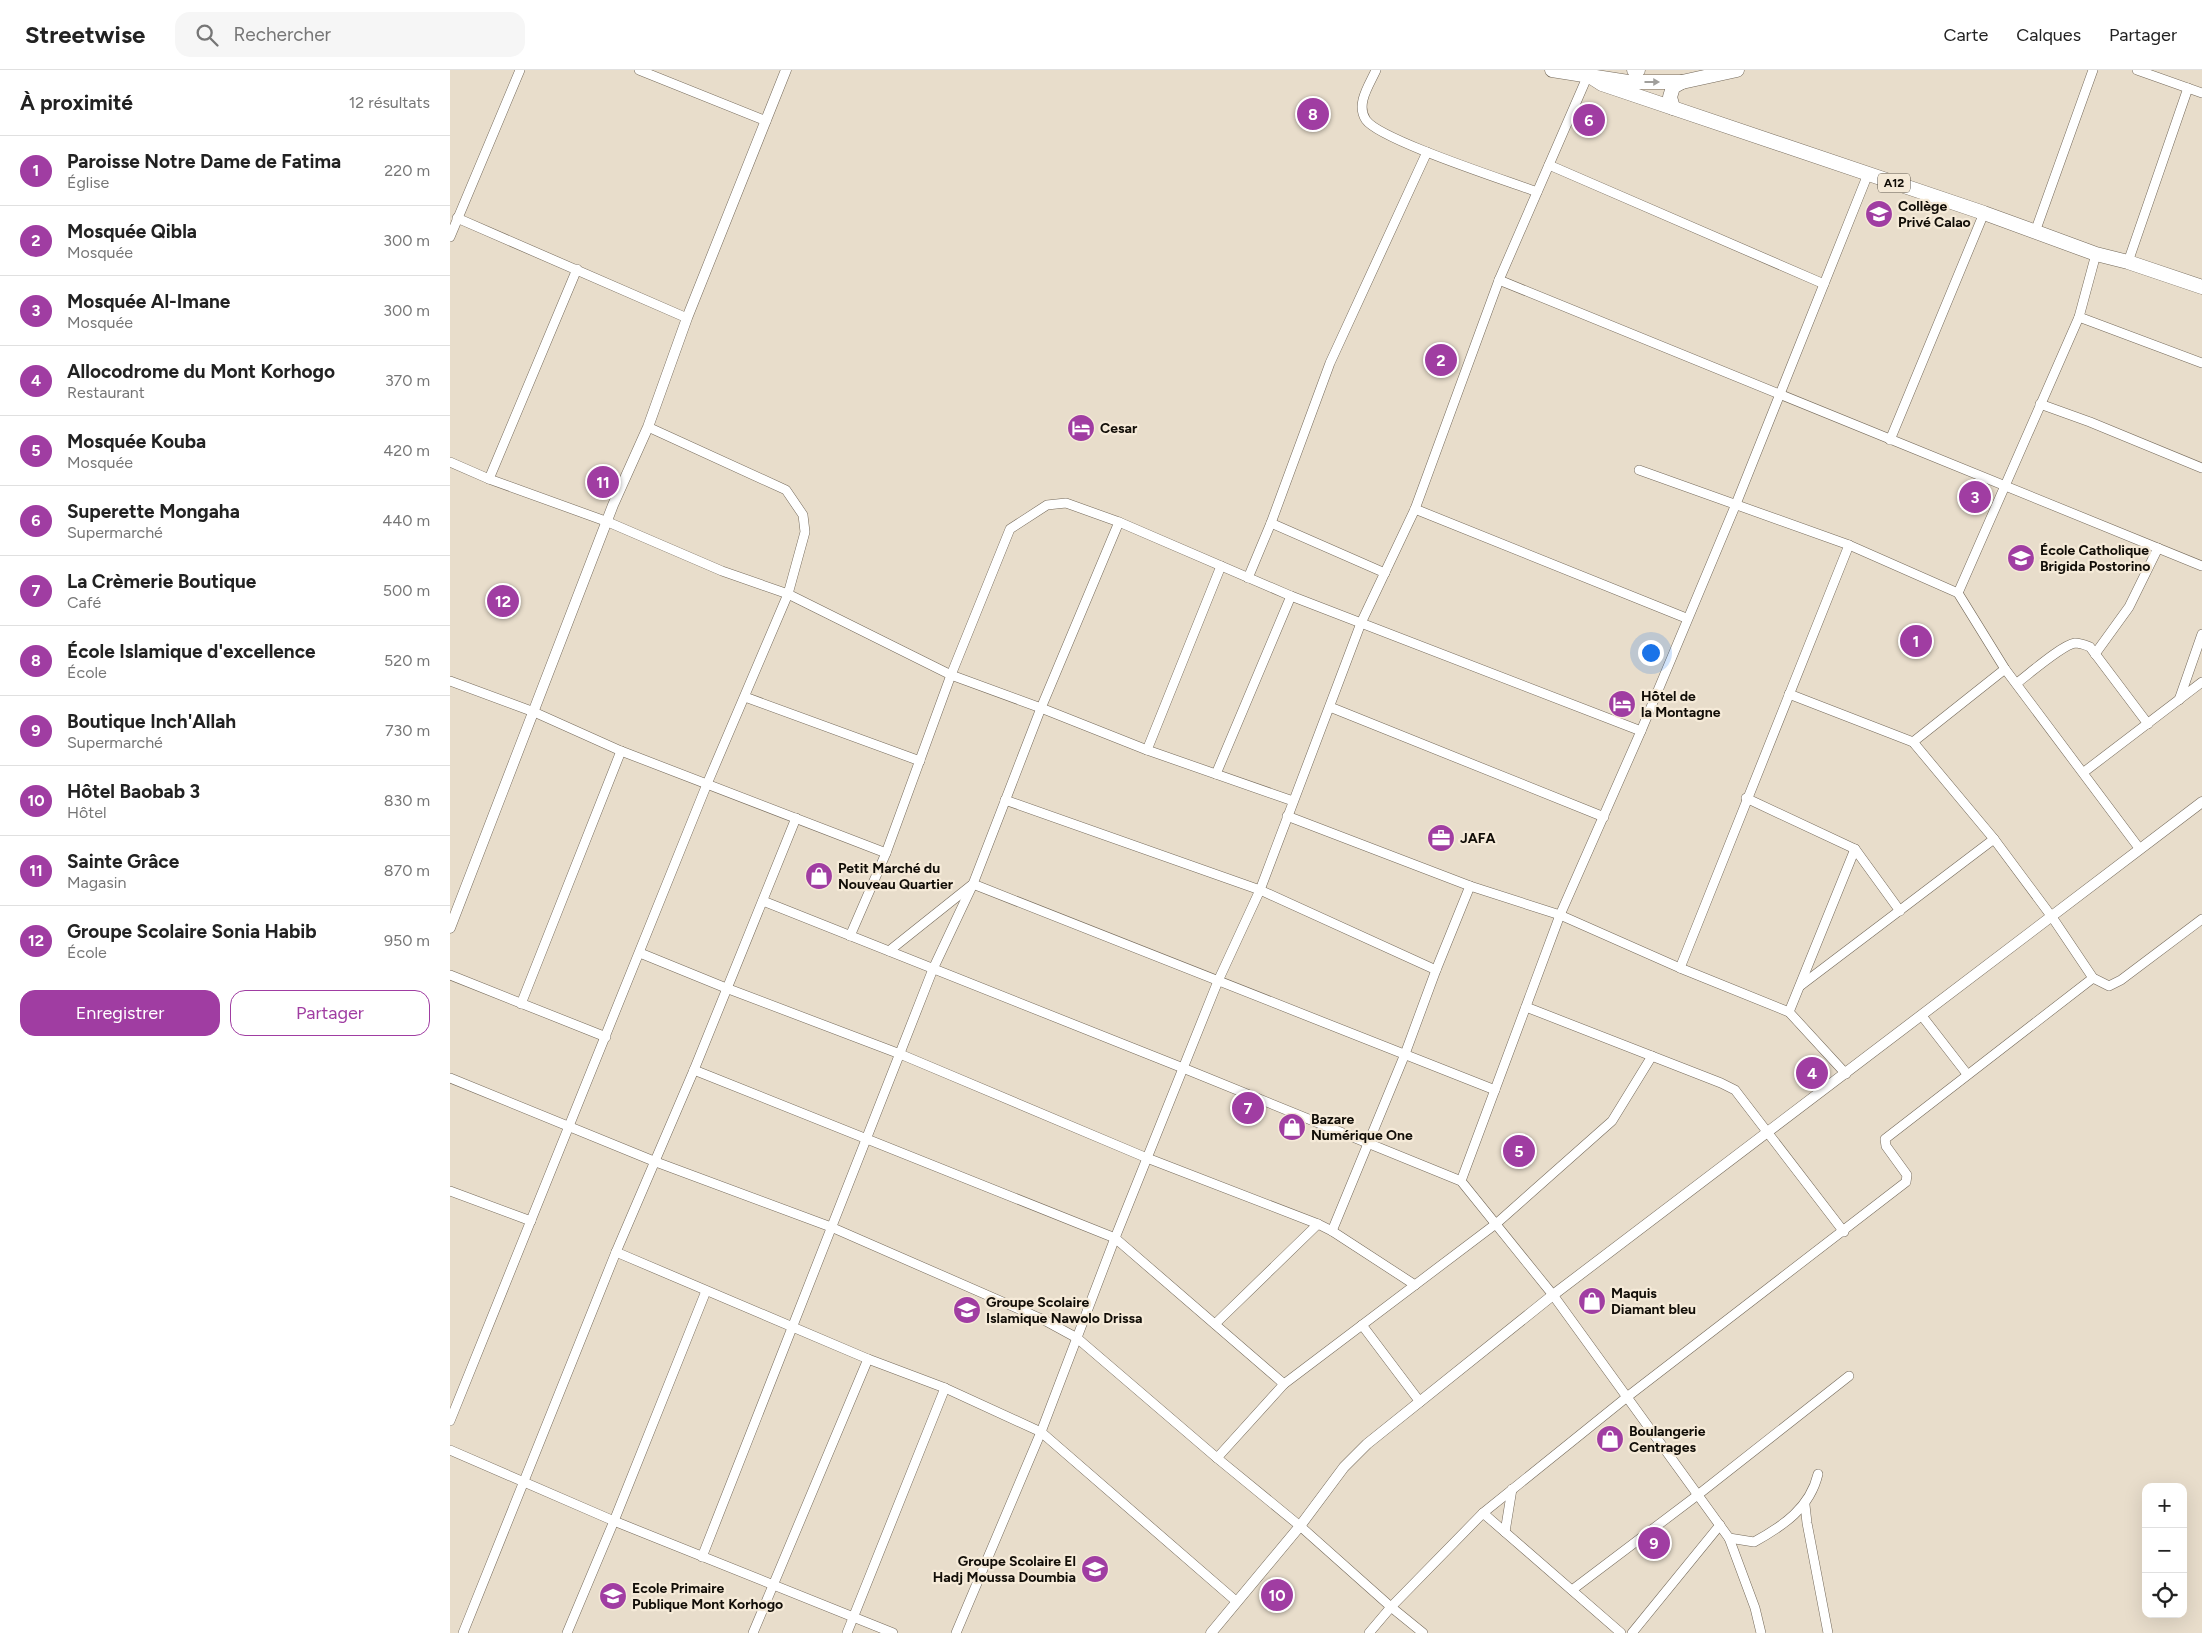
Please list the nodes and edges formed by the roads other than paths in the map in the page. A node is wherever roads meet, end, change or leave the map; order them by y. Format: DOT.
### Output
graph roads {
  1 [pos="520,70"];
  2 [pos="639,70"];
  3 [pos="786,70"];
  4 [pos="1376,70"];
  5 [pos="1552,70"];
  6 [pos="1738,70"];
  7 [pos="2093,70"];
  8 [pos="2137,70"];
  9 [pos="1720,72"];
  10 [pos="657,73"];
  11 [pos="1588,73"];
  12 [pos="1682,82"];
  13 [pos="2188,88"];
  14 [pos="2202,93"];
  15 [pos="1673,108"];
  16 [pos="766,121"];
  17 [pos="1427,152"];
  18 [pos="1549,165"];
  19 [pos="1868,174"];
  20 [pos="1537,192"];
  21 [pos="1984,213"];
  22 [pos="457,218"];
  23 [pos="2035,232"];
  24 [pos="450,237"];
  25 [pos="2096,254"];
  26 [pos="2128,262"];
  27 [pos="577,269"];
  28 [pos="1499,280"];
  29 [pos="1824,284"];
  30 [pos="2202,287"];
  31 [pos="2078,317"];
  32 [pos="687,318"];
  33 [pos="2202,363"];
  34 [pos="1780,394"];
  35 [pos="2040,404"];
  36 [pos="648,427"];
  37 [pos="1890,440"];
  38 [pos="450,462"];
  39 [pos="2202,468"];
  40 [pos="1639,470"];
  41 [pos="489,479"];
  42 [pos="2006,486"];
  43 [pos="1736,504"];
  44 [pos="1415,509"];
  45 [pos="608,522"];
  46 [pos="1119,522"];
  47 [pos="1271,523"];
  48 [pos="1849,545"];
  49 [pos="2158,548"];
  50 [pos="1221,566"];
  51 [pos="2202,566"];
  52 [pos="1385,573"];
  53 [pos="1248,578"];
  54 [pos="1958,593"];
  55 [pos="788,594"];
  56 [pos="1291,596"];
  57 [pos="1686,618"];
  58 [pos="1361,623"];
  59 [pos="2202,634"];
  60 [pos="2095,654"];
  61 [pos="2005,669"];
  62 [pos="951,675"];
  63 [pos="450,681"];
  64 [pos="2202,682"];
  65 [pos="2017,683"];
  66 [pos="1789,694"];
  67 [pos="745,697"];
  68 [pos="2179,700"];
  69 [pos="1330,707"];
  70 [pos="1042,708"];
  71 [pos="534,712"];
  72 [pos="2148,724"];
  73 [pos="1641,731"];
  74 [pos="1913,742"];
  75 [pos="1147,750"];
  76 [pos="620,751"];
  77 [pos="920,761"];
  78 [pos="2084,772"];
  79 [pos="1216,774"];
  80 [pos="707,784"];
  81 [pos="1746,798"];
  82 [pos="1005,800"];
  83 [pos="1293,801"];
  84 [pos="2202,802"];
  85 [pos="1287,816"];
  86 [pos="1604,817"];
  87 [pos="796,818"];
  88 [pos="1994,839"];
  89 [pos="2139,848"];
  90 [pos="1855,850"];
  91 [pos="886,853"];
  92 [pos="973,884"];
  93 [pos="1470,886"];
  94 [pos="1260,890"];
  95 [pos="763,901"];
  96 [pos="1900,911"];
  97 [pos="1560,915"];
  98 [pos="2052,917"];
  99 [pos="2202,919"];
  100 [pos="450,928"];
  101 [pos="850,936"];
  102 [pos="888,951"];
  103 [pos="640,953"];
  104 [pos="1680,968"];
  105 [pos="933,969"];
  106 [pos="1436,970"];
  107 [pos="450,975"];
  108 [pos="2093,978"];
  109 [pos="1218,981"];
  110 [pos="1800,986"];
  111 [pos="726,988"];
  112 [pos="521,1004"];
  113 [pos="1526,1007"];
  114 [pos="1789,1012"];
  115 [pos="1922,1016"];
  116 [pos="606,1036"];
  117 [pos="900,1054"];
  118 [pos="1405,1054"];
  119 [pos="1652,1056"];
  120 [pos="1183,1068"];
  121 [pos="694,1070"];
  122 [pos="1846,1074"];
  123 [pos="1968,1074"];
  124 [pos="450,1078"];
  125 [pos="1495,1090"];
  126 [pos="571,1126"];
  127 [pos="1767,1133"];
  128 [pos="867,1139"];
  129 [pos="1368,1143"];
  130 [pos="1147,1158"];
  131 [pos="656,1162"];
  132 [pos="1461,1181"];
  133 [pos="450,1191"];
  134 [pos="531,1221"];
  135 [pos="1318,1224"];
  136 [pos="1497,1224"];
  137 [pos="831,1227"];
  138 [pos="1332,1231"];
  139 [pos="1844,1232"];
  140 [pos="1115,1238"];
  141 [pos="616,1252"];
  142 [pos="1415,1285"];
  143 [pos="706,1292"];
  144 [pos="1553,1295"];
  145 [pos="1214,1324"];
  146 [pos="791,1325"];
  147 [pos="1362,1325"];
  148 [pos="1077,1338"];
  149 [pos="868,1360"];
  150 [pos="1849,1376"];
  151 [pos="1284,1384"];
  152 [pos="945,1388"];
  153 [pos="1627,1397"];
  154 [pos="1420,1402"];
  155 [pos="450,1421"];
  156 [pos="1041,1432"];
  157 [pos="450,1450"];
  158 [pos="1217,1458"];
  159 [pos="1818,1474"];
  160 [pos="525,1482"];
  161 [pos="1512,1489"];
  162 [pos="1699,1494"];
  163 [pos="1805,1505"];
  164 [pos="1483,1513"];
  165 [pos="614,1521"];
  166 [pos="1720,1525"];
  167 [pos="1300,1526"];
  168 [pos="1506,1532"];
  169 [pos="1729,1538"];
  170 [pos="702,1557"];
  171 [pos="773,1585"];
  172 [pos="1572,1590"];
  173 [pos="1237,1602"];
  174 [pos="1391,1607"];
  175 [pos="853,1617"];
  176 [pos="463,1633"];
  177 [pos="567,1633"];
  178 [pos="753,1633"];
  179 [pos="847,1633"];
  180 [pos="893,1633"];
  181 [pos="956,1633"];
  182 [pos="1211,1633"];
  183 [pos="1369,1633"];
  184 [pos="1423,1633"];
  185 [pos="1621,1633"];
  186 [pos="1632,1633"];
  187 [pos="1761,1633"];
  188 [pos="1828,1633"];
  1 -- 22 [label="street"];
  2 -- 10 [label="street"];
  3 -- 16 [label="street"];
  4 -- 17 [label="street"];
  5 -- 11 [label="main road, A12"];
  6 -- 9 [label="main road, A12"];
  7 -- 23 [label="street"];
  8 -- 13 [label="street"];
  9 -- 12 [label="main road, A12"];
  10 -- 16 [label="street"];
  11 -- 12 [label="main road, A12, one-way"];
  11 -- 15 [label="main road, A12"];
  11 -- 18 [label="street"];
  12 -- 15 [label="main road"];
  13 -- 14 [label="street"];
  13 -- 26 [label="street"];
  15 -- 19 [label="main road, A12"];
  16 -- 32 [label="street"];
  17 -- 20 [label="street"];
  17 -- 47 [label="street"];
  18 -- 20 [label="street"];
  18 -- 29 [label="street"];
  19 -- 21 [label="main road, A12"];
  19 -- 29 [label="street"];
  20 -- 28 [label="street"];
  21 -- 23 [label="main road, A12"];
  21 -- 37 [label="street"];
  22 -- 24 [label="street"];
  22 -- 27 [label="street"];
  23 -- 25 [label="main road, A12"];
  25 -- 26 [label="main road, A12"];
  25 -- 31 [label="street"];
  26 -- 30 [label="main road, A12"];
  27 -- 32 [label="street"];
  27 -- 41 [label="street"];
  28 -- 34 [label="street"];
  28 -- 44 [label="street"];
  29 -- 34 [label="street"];
  31 -- 33 [label="street"];
  31 -- 35 [label="street"];
  32 -- 36 [label="street"];
  34 -- 37 [label="street"];
  34 -- 43 [label="street"];
  35 -- 39 [label="street"];
  35 -- 42 [label="street"];
  36 -- 45 [label="street"];
  36 -- 55 [label="street"];
  37 -- 42 [label="street"];
  38 -- 41 [label="street"];
  40 -- 43 [label="street"];
  41 -- 45 [label="street"];
  42 -- 49 [label="street"];
  42 -- 54 [label="street"];
  43 -- 48 [label="street"];
  43 -- 57 [label="street"];
  44 -- 52 [label="street"];
  44 -- 57 [label="street"];
  45 -- 55 [label="street"];
  45 -- 71 [label="street"];
  46 -- 50 [label="street"];
  46 -- 62 [label="street"];
  46 -- 70 [label="street"];
  47 -- 52 [label="street"];
  47 -- 53 [label="street"];
  48 -- 54 [label="street"];
  48 -- 66 [label="street"];
  49 -- 51 [label="street"];
  49 -- 60 [label="street"];
  50 -- 53 [label="street"];
  50 -- 75 [label="street"];
  52 -- 58 [label="street"];
  53 -- 56 [label="street"];
  54 -- 61 [label="street"];
  55 -- 62 [label="street"];
  55 -- 67 [label="street"];
  56 -- 58 [label="street"];
  56 -- 79 [label="street"];
  57 -- 73 [label="street"];
  58 -- 69 [label="street"];
  58 -- 73 [label="street"];
  59 -- 68 [label="street"];
  60 -- 65 [label="street"];
  60 -- 72 [label="street"];
  61 -- 65 [label="street"];
  61 -- 74 [label="street"];
  62 -- 70 [label="street"];
  62 -- 77 [label="street"];
  63 -- 71 [label="street"];
  64 -- 68 [label="street"];
  65 -- 78 [label="street"];
  66 -- 74 [label="street"];
  66 -- 81 [label="street"];
  67 -- 77 [label="street"];
  67 -- 80 [label="street"];
  68 -- 72 [label="street"];
  69 -- 83 [label="street"];
  69 -- 86 [label="street"];
  70 -- 75 [label="street"];
  70 -- 82 [label="street"];
  71 -- 76 [label="street"];
  71 -- 100 [label="street"];
  72 -- 78 [label="street"];
  73 -- 86 [label="street"];
  74 -- 88 [label="street"];
  75 -- 79 [label="street"];
  76 -- 80 [label="street"];
  76 -- 112 [label="street"];
  77 -- 91 [label="street"];
  78 -- 89 [label="street"];
  79 -- 83 [label="street"];
  80 -- 87 [label="street"];
  80 -- 103 [label="street"];
  81 -- 90 [label="street"];
  81 -- 104 [label="street"];
  82 -- 92 [label="street"];
  82 -- 94 [label="street"];
  83 -- 85 [label="street"];
  84 -- 89 [label="street"];
  85 -- 93 [label="street"];
  85 -- 94 [label="street"];
  86 -- 97 [label="street"];
  87 -- 91 [label="street"];
  87 -- 95 [label="street"];
  88 -- 96 [label="street"];
  88 -- 98 [label="street"];
  89 -- 98 [label="street"];
  90 -- 96 [label="street"];
  90 -- 110 [label="street"];
  91 -- 101 [label="street"];
  92 -- 102 [label="street"];
  92 -- 105 [label="street"];
  92 -- 109 [label="street"];
  93 -- 97 [label="street"];
  93 -- 106 [label="street"];
  94 -- 106 [label="street"];
  94 -- 109 [label="street"];
  95 -- 101 [label="street"];
  95 -- 111 [label="street"];
  96 -- 110 [label="street"];
  97 -- 104 [label="street"];
  97 -- 113 [label="street"];
  98 -- 108 [label="street"];
  98 -- 115 [label="street"];
  99 -- 108 [label="street"];
  101 -- 102 [label="street"];
  102 -- 105 [label="street"];
  103 -- 111 [label="street"];
  103 -- 116 [label="street"];
  104 -- 114 [label="street"];
  105 -- 117 [label="street"];
  105 -- 120 [label="street"];
  106 -- 118 [label="street"];
  107 -- 112 [label="street"];
  108 -- 123 [label="street"];
  109 -- 118 [label="street"];
  109 -- 120 [label="street"];
  110 -- 114 [label="street"];
  111 -- 117 [label="street"];
  111 -- 121 [label="street"];
  112 -- 116 [label="street"];
  113 -- 119 [label="street"];
  113 -- 125 [label="street"];
  114 -- 122 [label="street"];
  115 -- 122 [label="street"];
  115 -- 123 [label="street"];
  116 -- 126 [label="street"];
  117 -- 128 [label="street"];
  117 -- 130 [label="street"];
  118 -- 125 [label="street"];
  118 -- 129 [label="street"];
  119 -- 127 [label="street"];
  119 -- 136 [label="street"];
  120 -- 129 [label="street"];
  120 -- 130 [label="street"];
  121 -- 128 [label="street"];
  121 -- 131 [label="street"];
  122 -- 127 [label="street"];
  123 -- 139 [label="street"];
  124 -- 126 [label="street"];
  125 -- 132 [label="street"];
  126 -- 131 [label="street"];
  126 -- 134 [label="street"];
  127 -- 139 [label="street"];
  127 -- 144 [label="street"];
  128 -- 137 [label="street"];
  128 -- 140 [label="street"];
  129 -- 132 [label="street"];
  129 -- 138 [label="street"];
  130 -- 135 [label="street"];
  130 -- 140 [label="street"];
  131 -- 137 [label="street"];
  131 -- 141 [label="street"];
  132 -- 136 [label="street"];
  133 -- 134 [label="street"];
  134 -- 155 [label="street"];
  135 -- 138 [label="street"];
  135 -- 145 [label="street"];
  136 -- 142 [label="street"];
  136 -- 144 [label="street"];
  137 -- 146 [label="street"];
  137 -- 148 [label="street"];
  138 -- 142 [label="street"];
  139 -- 153 [label="street"];
  140 -- 145 [label="street"];
  140 -- 148 [label="street"];
  141 -- 143 [label="street"];
  141 -- 160 [label="street"];
  142 -- 147 [label="street"];
  143 -- 146 [label="street"];
  143 -- 165 [label="street"];
  144 -- 153 [label="street"];
  144 -- 154 [label="street"];
  145 -- 151 [label="street"];
  146 -- 149 [label="street"];
  146 -- 170 [label="street"];
  147 -- 151 [label="street"];
  147 -- 154 [label="street"];
  148 -- 156 [label="street"];
  148 -- 158 [label="street"];
  149 -- 152 [label="street"];
  149 -- 171 [label="street"];
  150 -- 162 [label="street"];
  151 -- 158 [label="street"];
  152 -- 156 [label="street"];
  152 -- 175 [label="street"];
  153 -- 161 [label="street"];
  153 -- 162 [label="street"];
  154 -- 167 [label="street"];
  156 -- 173 [label="street"];
  156 -- 181 [label="street"];
  157 -- 160 [label="street"];
  158 -- 167 [label="street"];
  159 -- 163 [label="street"];
  160 -- 165 [label="street"];
  160 -- 176 [label="street"];
  161 -- 164 [label="street"];
  161 -- 168 [label="street"];
  162 -- 166 [label="street"];
  162 -- 172 [label="street"];
  163 -- 169 [label="street"];
  163 -- 188 [label="street"];
  164 -- 168 [label="street"];
  164 -- 174 [label="street"];
  165 -- 170 [label="street"];
  165 -- 177 [label="street"];
  166 -- 169 [label="street"];
  166 -- 186 [label="street"];
  167 -- 173 [label="street"];
  167 -- 174 [label="street"];
  168 -- 172 [label="street"];
  169 -- 187 [label="street"];
  170 -- 171 [label="street"];
  171 -- 175 [label="street"];
  171 -- 178 [label="street"];
  172 -- 185 [label="street"];
  173 -- 182 [label="street"];
  174 -- 183 [label="street"];
  174 -- 184 [label="street"];
  175 -- 179 [label="street"];
  175 -- 180 [label="street"];
}
